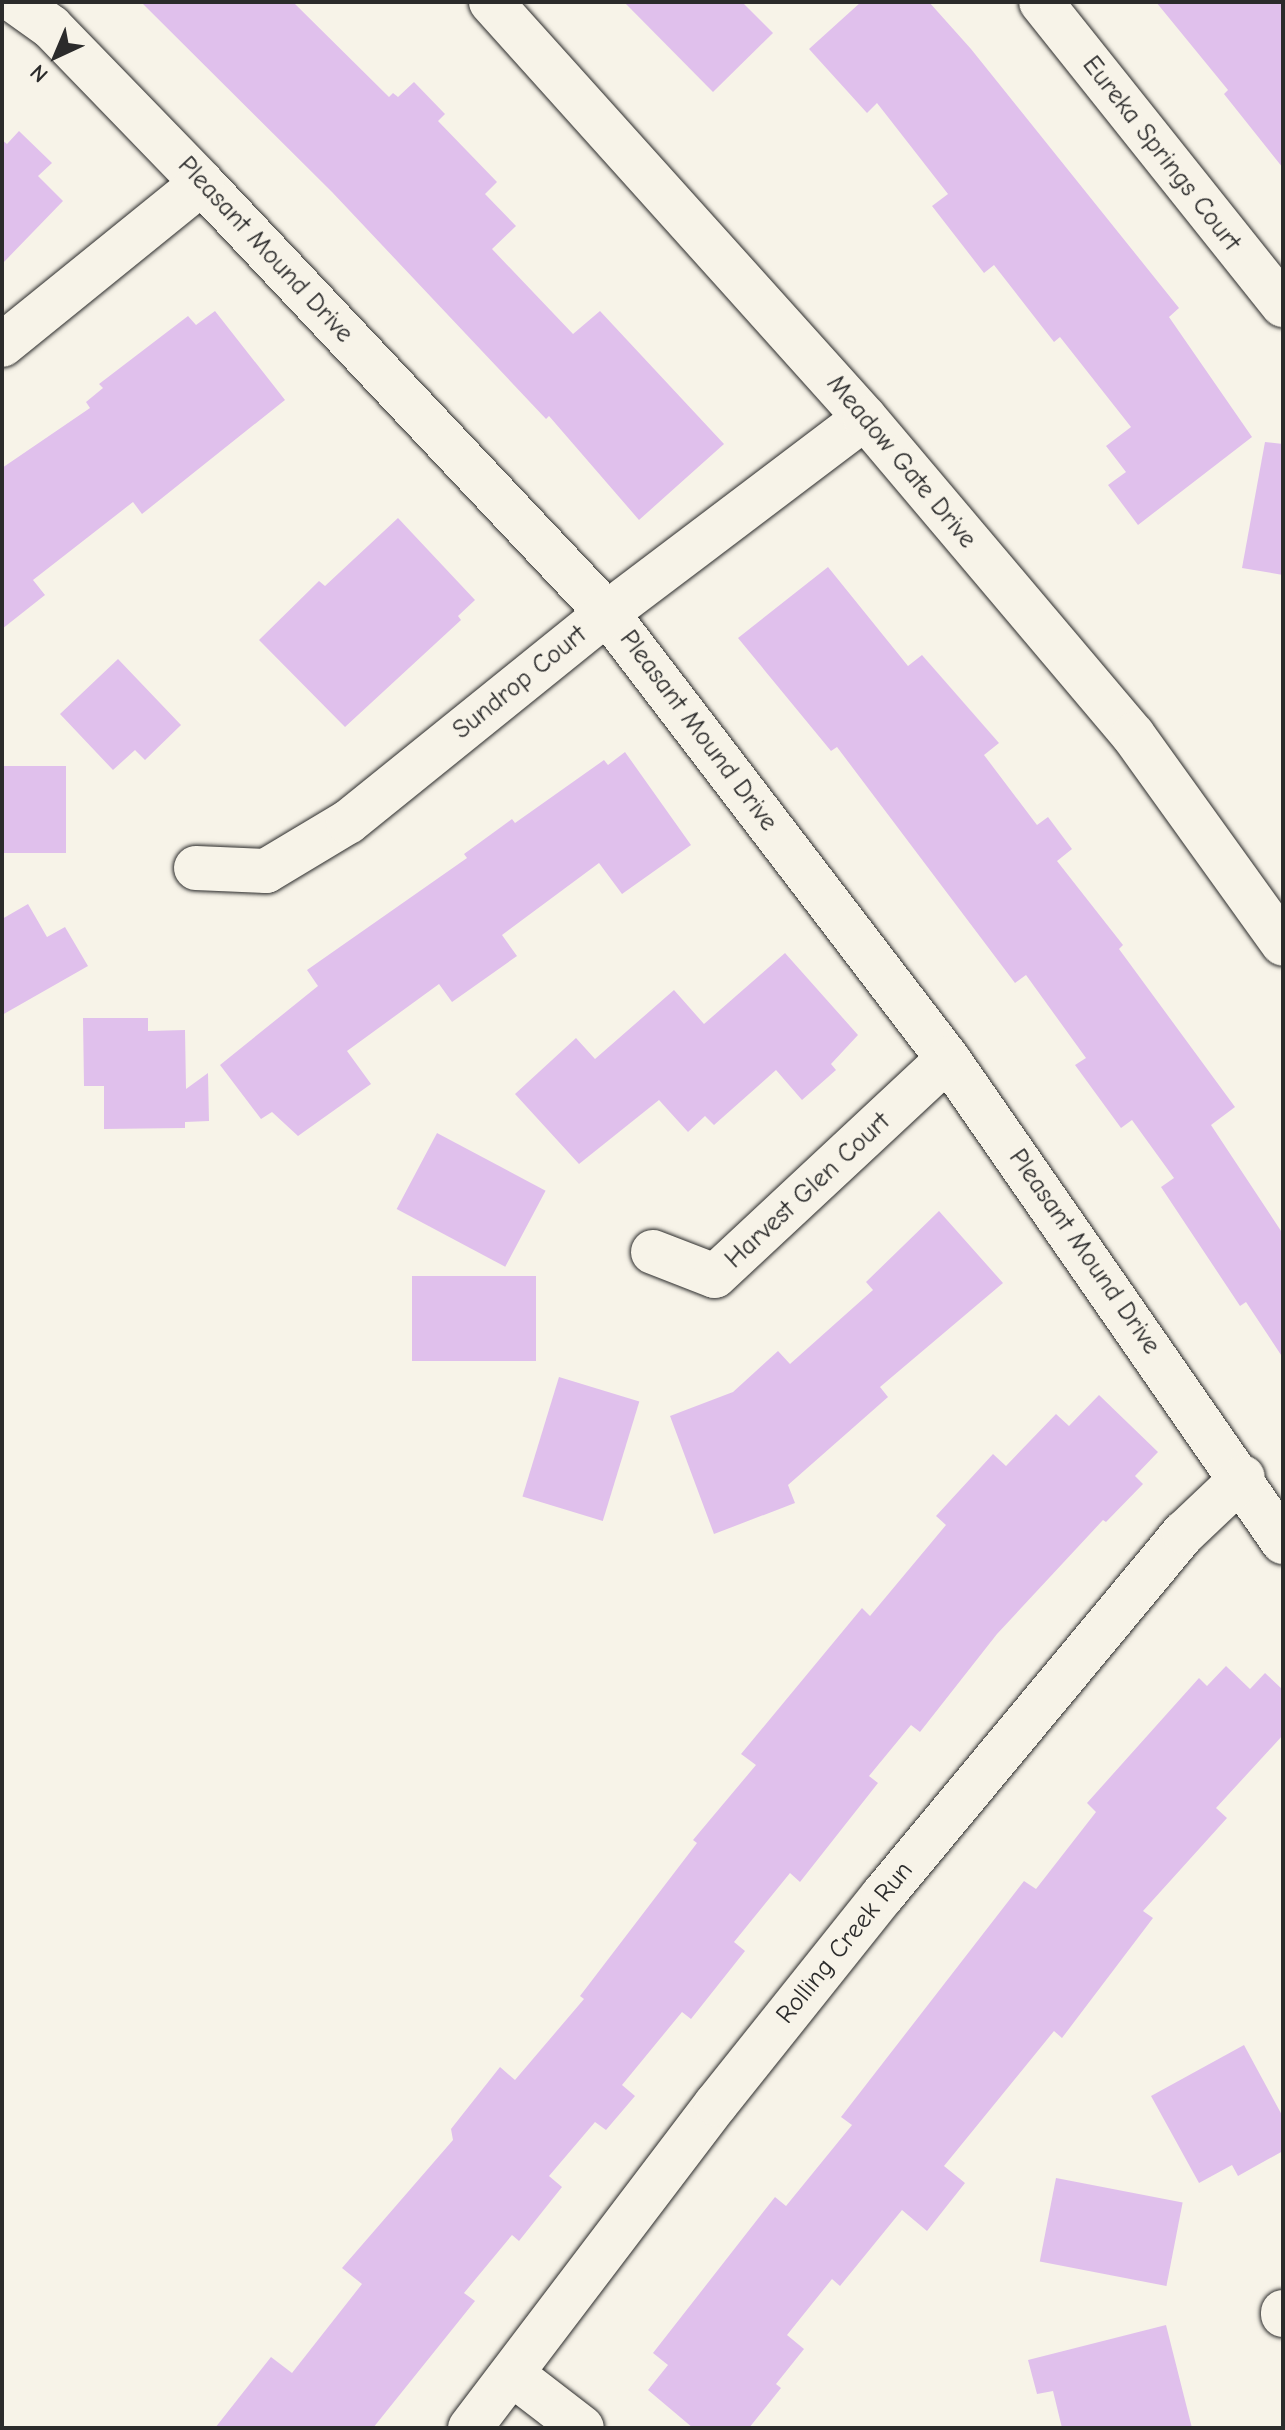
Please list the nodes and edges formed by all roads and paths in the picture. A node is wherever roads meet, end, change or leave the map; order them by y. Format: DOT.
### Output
graph roads {
  1 [pos="16,2"];
  2 [pos="491,2"];
  3 [pos="1041,2"];
  4 [pos="202,183"];
  5 [pos="1283,305"];
  6 [pos="2,345"];
  7 [pos="865,418"];
  8 [pos="607,613"];
  9 [pos="196,868"];
  10 [pos="1283,944"];
  11 [pos="948,1059"];
  12 [pos="653,1252"];
  13 [pos="1243,1477"];
  14 [pos="1283,1542"];
  15 [pos="512,2374"];
  16 [pos="470,2428"];
  17 [pos="582,2428"];
  1 -- 4 [label="street, Pleasant Mound Drive"];
  2 -- 7 [label="street, Meadow Gate Drive"];
  3 -- 5 [label="street, Eureka Springs Court"];
  4 -- 6 [label="street"];
  4 -- 8 [label="street, Pleasant Mound Drive"];
  7 -- 8 [label="street, Sundrop Court"];
  7 -- 10 [label="street, Meadow Gate Drive"];
  8 -- 9 [label="street, Sundrop Court"];
  8 -- 11 [label="street, Pleasant Mound Drive"];
  11 -- 12 [label="street, Harvest Glen Court"];
  11 -- 13 [label="street, Pleasant Mound Drive"];
  13 -- 14 [label="street, Pleasant Mound Drive"];
  13 -- 15 [label="street, Rolling Creek Run"];
  15 -- 16 [label="street, Rolling Creek Run"];
  15 -- 17 [label="street"];
}
